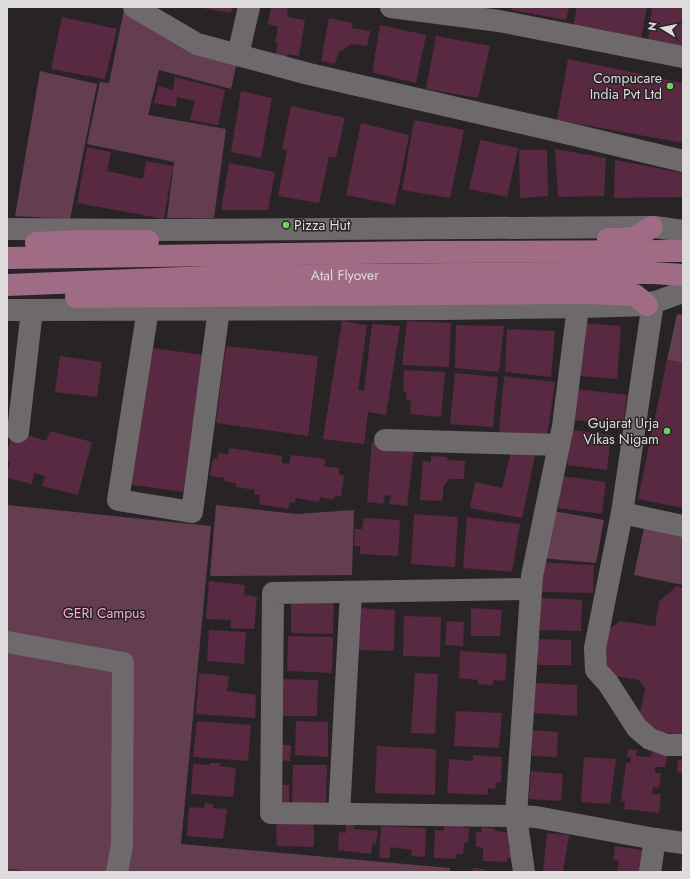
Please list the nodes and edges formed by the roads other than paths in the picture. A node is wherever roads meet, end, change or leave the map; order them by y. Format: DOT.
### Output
graph roads {
  1 [pos="134,7"];
  2 [pos="249,7"];
  3 [pos="391,7"];
  4 [pos="501,14"];
  5 [pos="238,55"];
  6 [pos="683,57"];
  7 [pos="683,161"];
  8 [pos="652,227"];
  9 [pos="7,229"];
  10 [pos="7,244"];
  11 [pos="680,246"];
  12 [pos="7,258"];
  13 [pos="683,275"];
  14 [pos="7,285"];
  15 [pos="683,292"];
  16 [pos="7,298"];
  17 [pos="650,304"];
  18 [pos="578,307"];
  19 [pos="148,309"];
  20 [pos="219,309"];
  21 [pos="7,310"];
  22 [pos="32,310"];
  23 [pos="18,432"];
  24 [pos="384,440"];
  25 [pos="559,445"];
  26 [pos="622,513"];
  27 [pos="683,526"];
  28 [pos="531,589"];
  29 [pos="351,592"];
  30 [pos="7,642"];
  31 [pos="683,745"];
  32 [pos="339,814"];
  33 [pos="516,816"];
  34 [pos="654,839"];
  35 [pos="683,843"];
  36 [pos="117,872"];
  37 [pos="524,872"];
  38 [pos="650,872"];
  1 -- 5 [label="street"];
  2 -- 5 [label="street"];
  3 -- 4 [label="street"];
  4 -- 6 [label="street"];
  5 -- 7 [label="street"];
  8 -- 9 [label="street"];
  8 -- 10 [label="main road"];
  8 -- 11 [label="street"];
  11 -- 12 [label="main road, Atal Flyover"];
  13 -- 14 [label="main road, Atal Flyover"];
  15 -- 17 [label="street"];
  16 -- 17 [label="main road"];
  17 -- 18 [label="street"];
  17 -- 26 [label="street"];
  18 -- 20 [label="street"];
  18 -- 25 [label="street"];
  19 -- 20 [label="street"];
  19 -- 20 [label="street"];
  19 -- 22 [label="street"];
  21 -- 22 [label="street"];
  22 -- 23 [label="street"];
  24 -- 25 [label="street"];
  25 -- 28 [label="street"];
  26 -- 27 [label="street"];
  26 -- 31 [label="street"];
  28 -- 29 [label="street"];
  28 -- 33 [label="street"];
  29 -- 32 [label="street"];
  29 -- 32 [label="street"];
  30 -- 36 [label="street"];
  32 -- 33 [label="street"];
  33 -- 34 [label="street"];
  33 -- 37 [label="street"];
  34 -- 35 [label="street"];
  34 -- 38 [label="street"];
}
